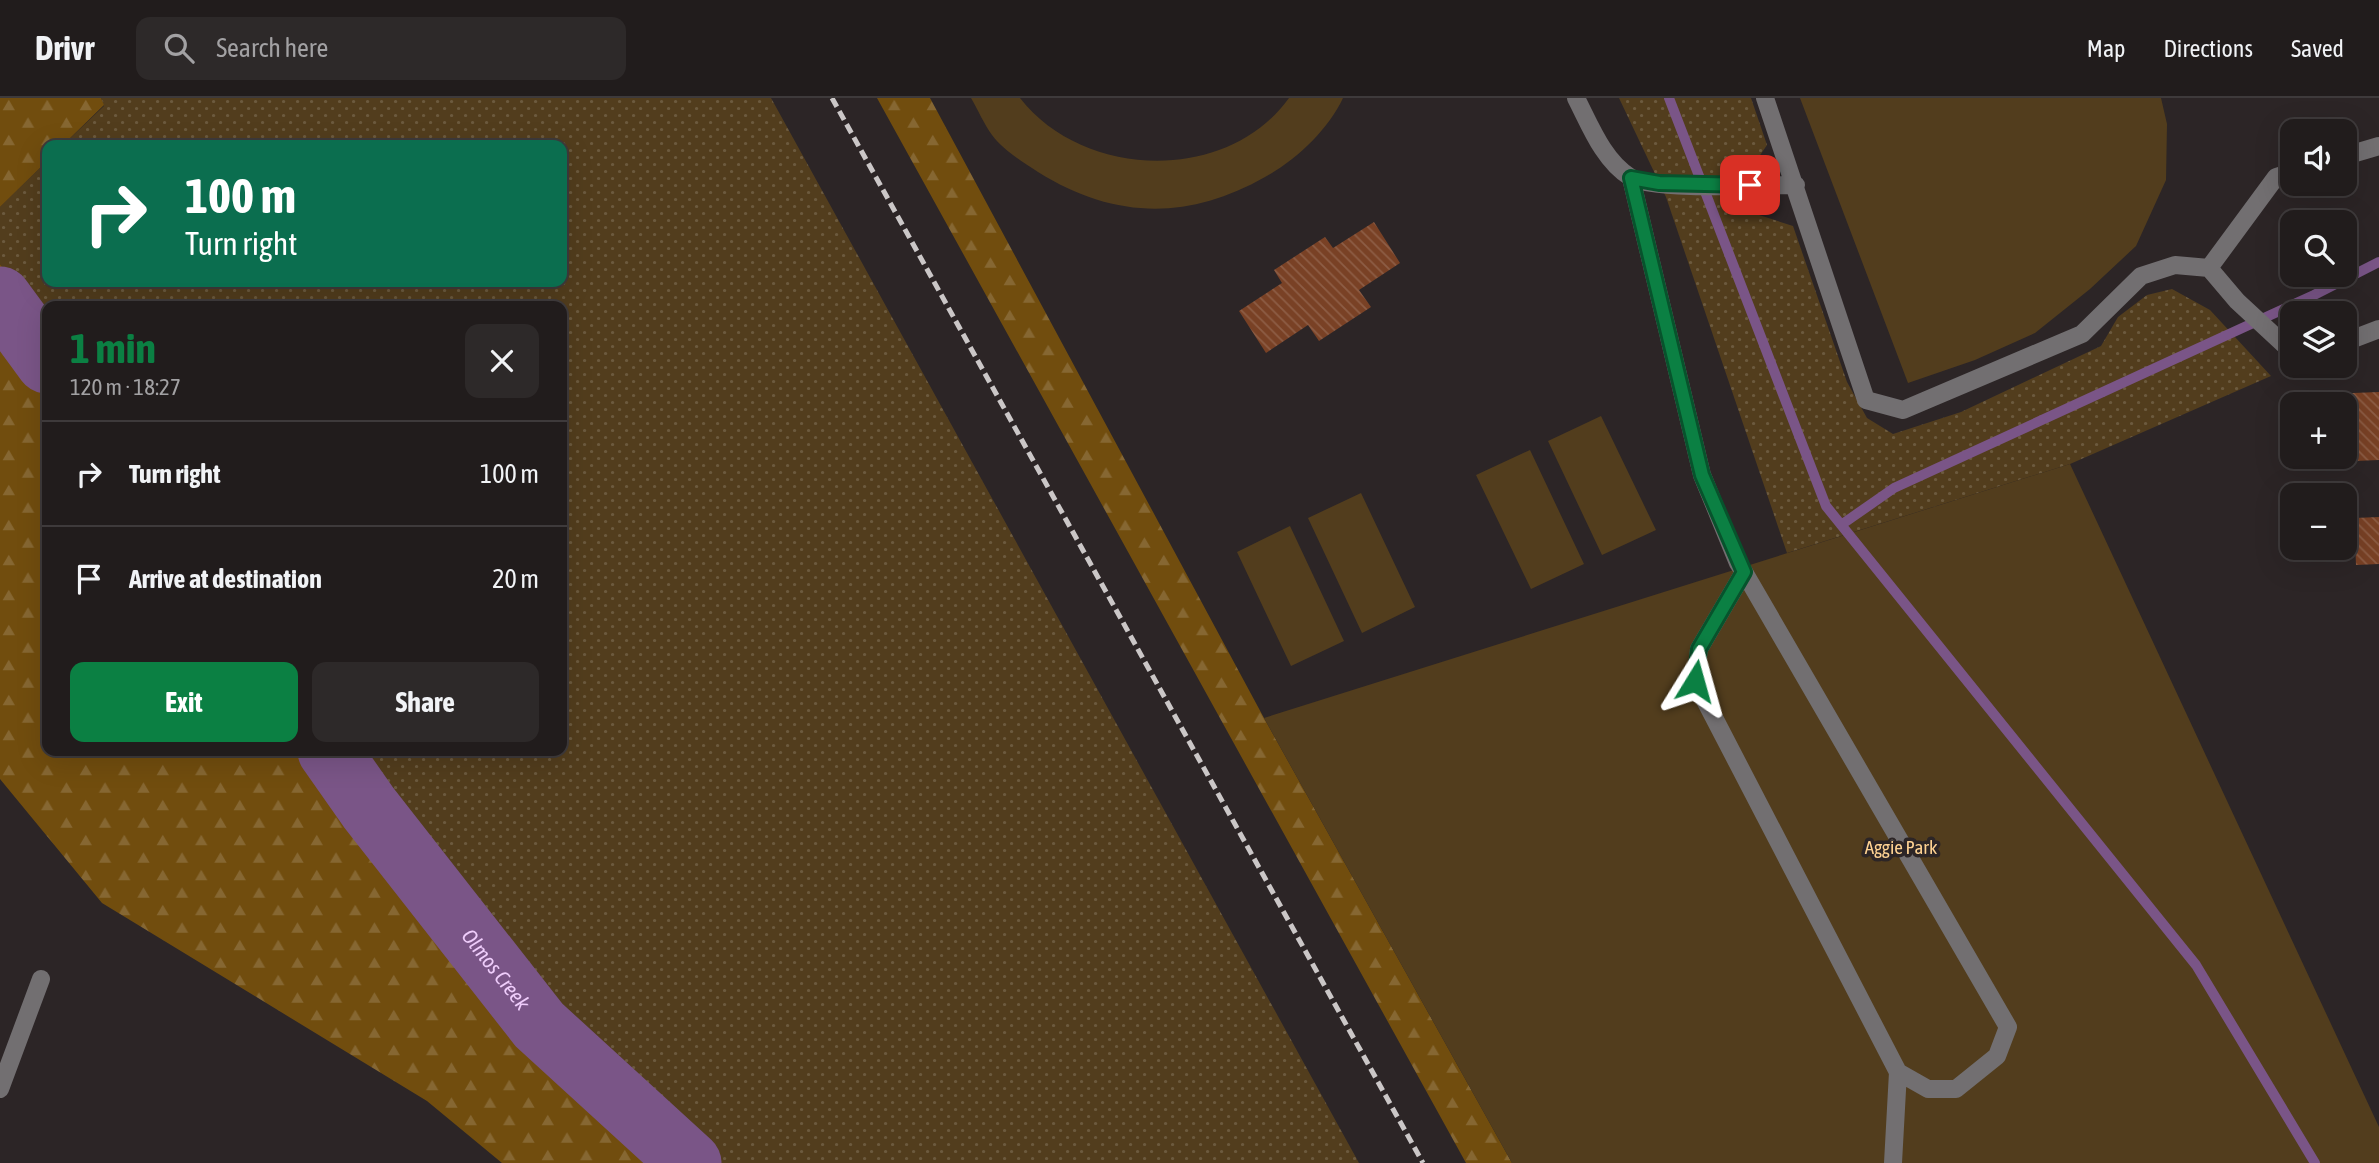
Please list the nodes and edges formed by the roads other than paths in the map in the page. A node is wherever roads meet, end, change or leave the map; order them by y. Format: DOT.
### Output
graph roads {
  1 [pos="1576,98"];
  2 [pos="1765,98"];
  3 [pos="2379,146"];
  4 [pos="2357,152"];
  5 [pos="2280,176"];
  6 [pos="1631,178"];
  7 [pos="1796,186"];
  8 [pos="2209,268"];
  9 [pos="2379,329"];
  10 [pos="2357,337"];
  11 [pos="2280,341"];
  12 [pos="1744,572"];
  13 [pos="41,979"];
  14 [pos="1898,1072"];
  15 [pos="0,1089"];
  16 [pos="1893,1163"];
  1 -- 6 [label="lane"];
  2 -- 7 [label="lane"];
  3 -- 4 [label="lane"];
  5 -- 8 [label="lane"];
  6 -- 7 [label="lane"];
  6 -- 12 [label="lane"];
  7 -- 8 [label="lane"];
  8 -- 11 [label="lane"];
  9 -- 10 [label="lane"];
  12 -- 14 [label="lane"];
  12 -- 14 [label="lane"];
  13 -- 15 [label="lane"];
  14 -- 16 [label="lane"];
}
